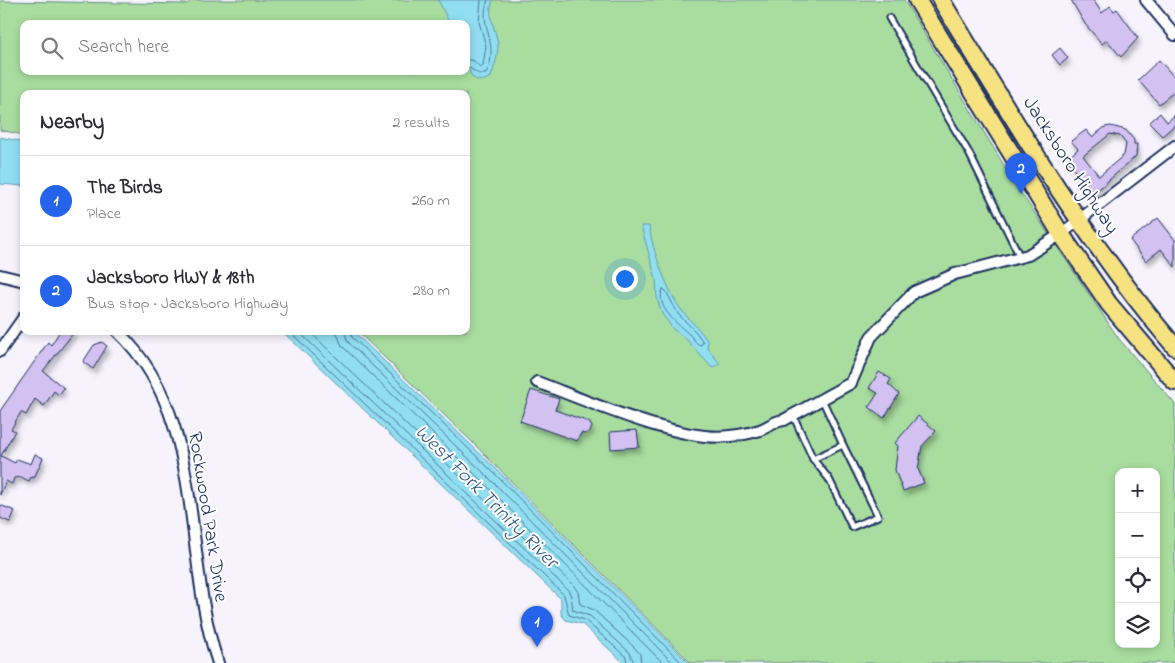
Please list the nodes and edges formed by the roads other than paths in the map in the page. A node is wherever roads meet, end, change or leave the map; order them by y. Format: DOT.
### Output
graph roads {
  1 [pos="917,0"];
  2 [pos="941,0"];
  3 [pos="1146,0"];
  4 [pos="889,18"];
  5 [pos="1175,35"];
  6 [pos="1175,146"];
  7 [pos="1080,220"];
  8 [pos="1061,234"];
  9 [pos="1020,257"];
  10 [pos="0,275"];
  11 [pos="20,280"];
  12 [pos="20,323"];
  13 [pos="120,335"];
  14 [pos="1175,347"];
  15 [pos="0,351"];
  16 [pos="537,382"];
  17 [pos="1175,382"];
  18 [pos="822,400"];
  19 [pos="793,415"];
  20 [pos="843,444"];
  21 [pos="813,459"];
  22 [pos="218,663"];
  1 -- 8 [label="main road, Jacksboro Highway"];
  2 -- 7 [label="main road, Jacksboro Highway"];
  3 -- 5 [label="street"];
  4 -- 9 [label="lane"];
  6 -- 7 [label="street"];
  7 -- 8 [label="street"];
  7 -- 14 [label="main road, Jacksboro Highway"];
  8 -- 9 [label="street"];
  8 -- 17 [label="main road, Jacksboro Highway"];
  9 -- 18 [label="street"];
  10 -- 11 [label="street"];
  12 -- 15 [label="street"];
  13 -- 22 [label="street, Rockwood Park Drive"];
  16 -- 19 [label="street"];
  18 -- 19 [label="street"];
  18 -- 20 [label="lane"];
  19 -- 21 [label="lane"];
  20 -- 21 [label="lane"];
  20 -- 21 [label="lane"];
}
